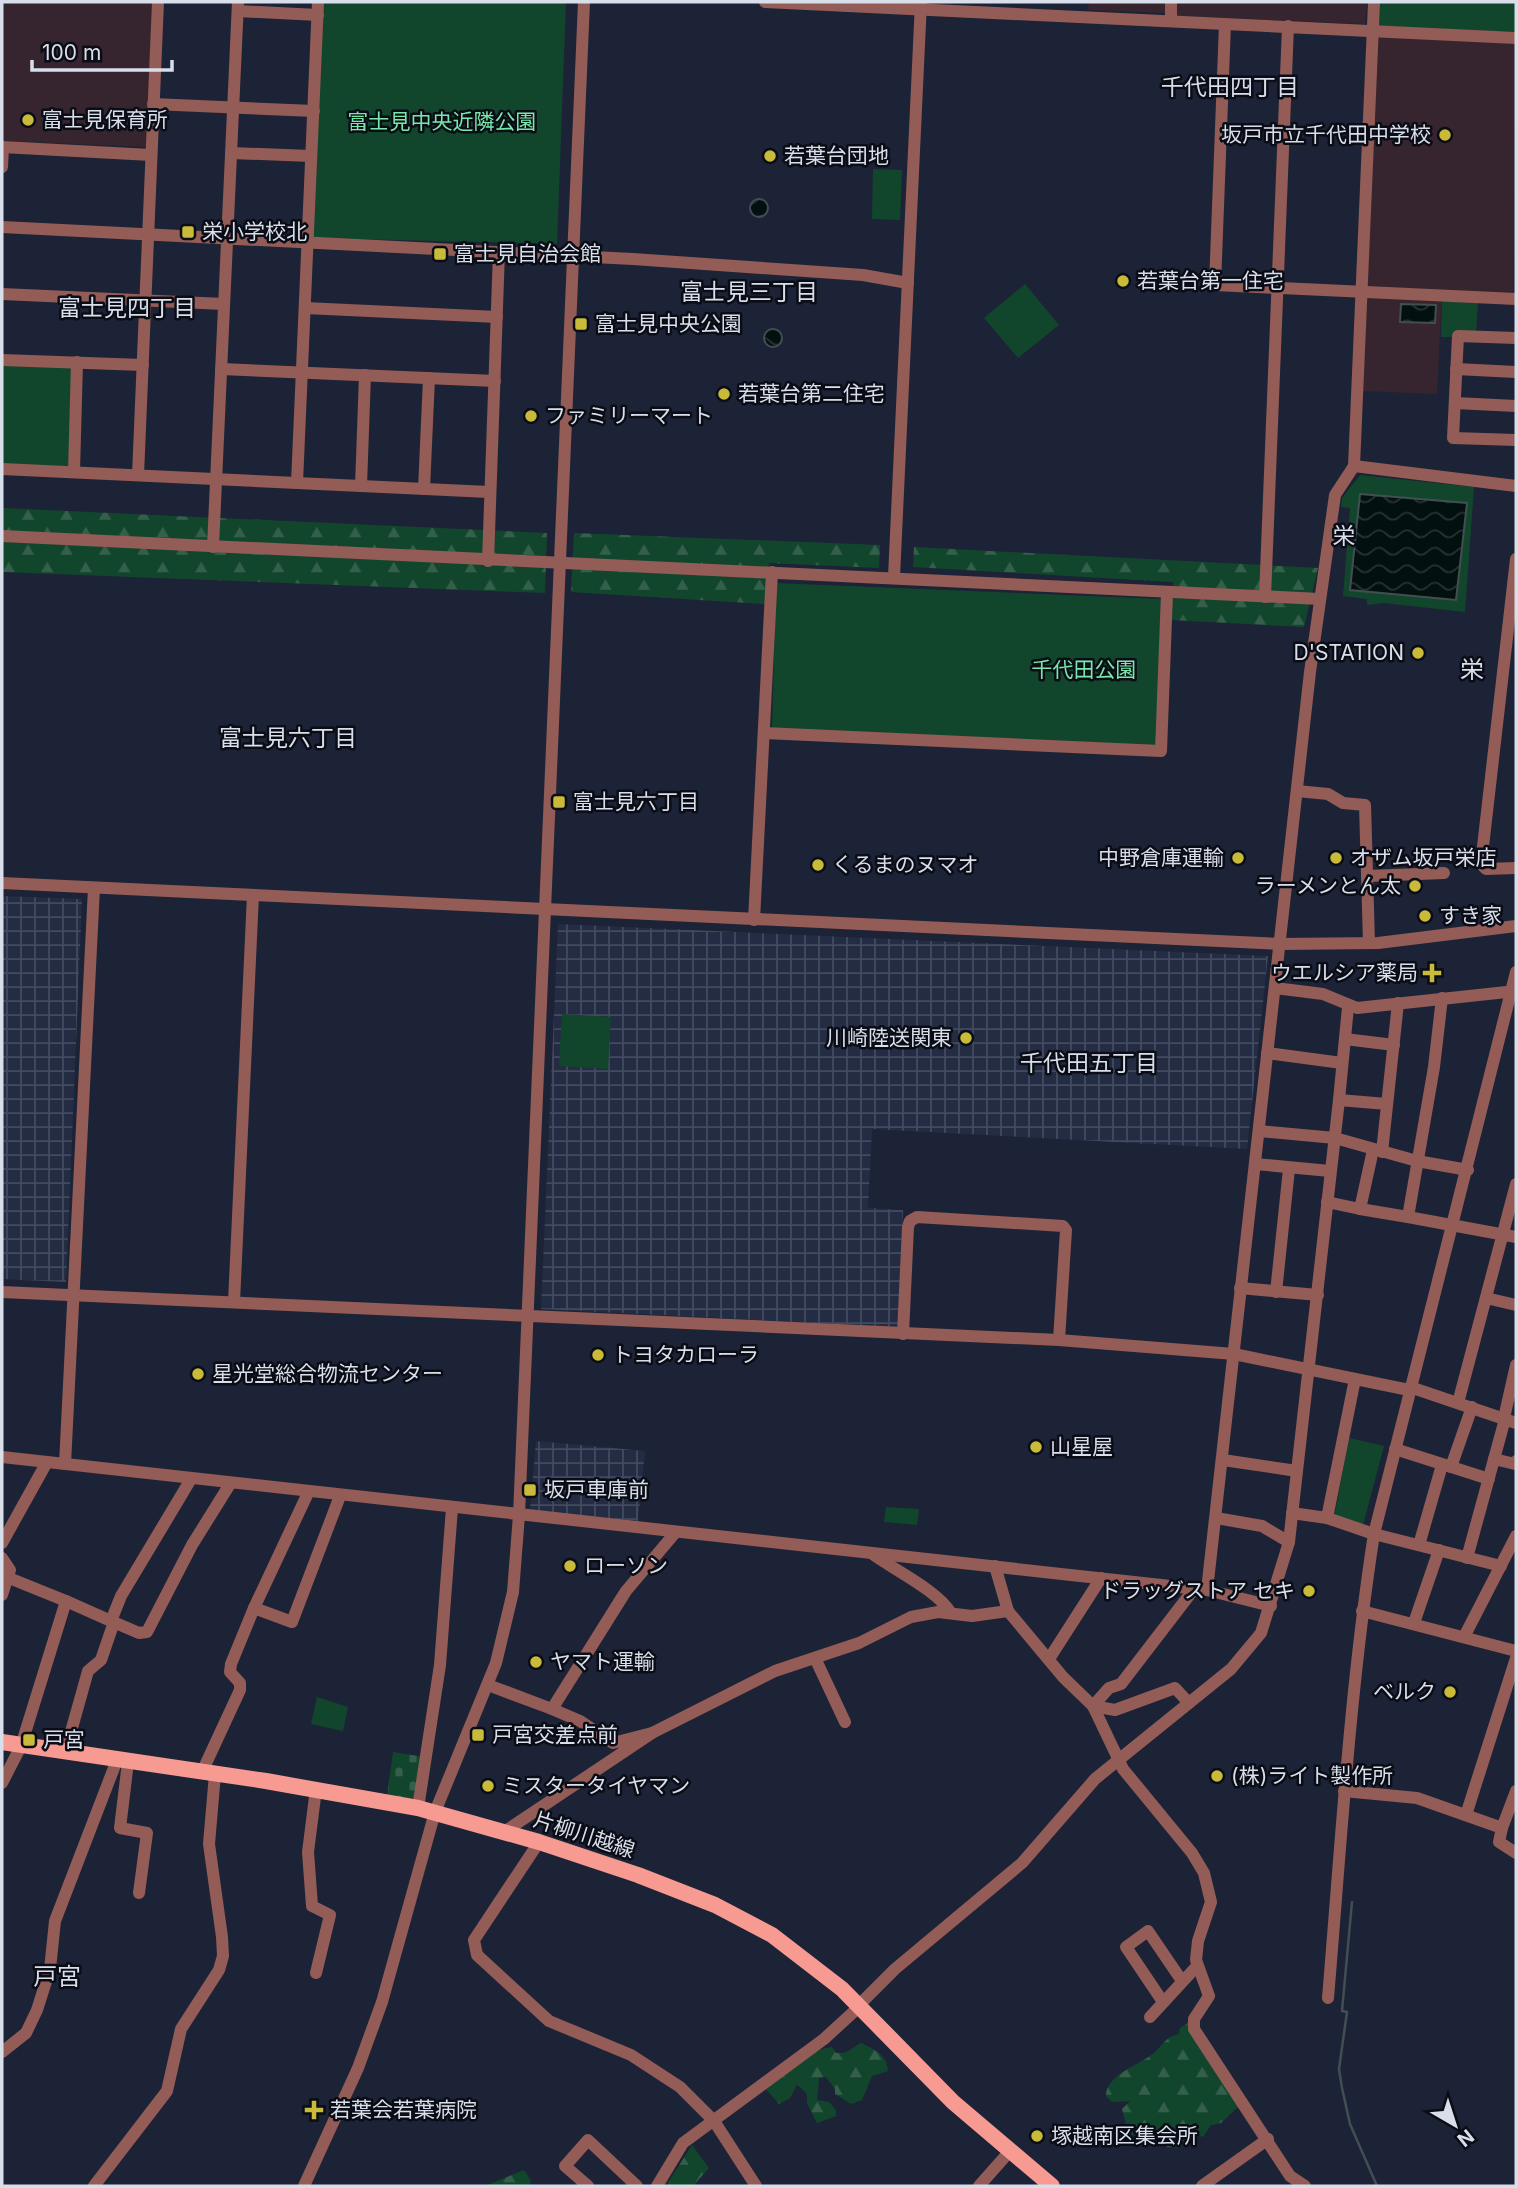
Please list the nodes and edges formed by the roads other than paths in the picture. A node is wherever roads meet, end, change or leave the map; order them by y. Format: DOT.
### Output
graph roads {
  1 [pos="158,2"];
  2 [pos="584,2"];
  3 [pos="765,2"];
  4 [pos="1171,2"];
  5 [pos="1374,2"];
  6 [pos="854,4"];
  7 [pos="921,5"];
  8 [pos="238,6"];
  9 [pos="988,7"];
  10 [pos="318,8"];
  11 [pos="1171,21"];
  12 [pos="1225,24"];
  13 [pos="1289,26"];
  14 [pos="1372,30"];
  15 [pos="1516,38"];
  16 [pos="153,104"];
  17 [pos="233,108"];
  18 [pos="314,111"];
  19 [pos="2,147"];
  20 [pos="231,153"];
  21 [pos="151,155"];
  22 [pos="312,156"];
  23 [pos="2,167"];
  24 [pos="2,227"];
  25 [pos="148,235"];
  26 [pos="227,239"];
  27 [pos="307,243"];
  28 [pos="499,252"];
  29 [pos="572,255"];
  30 [pos="908,283"];
  31 [pos="1278,288"];
  32 [pos="1360,292"];
  33 [pos="2,294"];
  34 [pos="1516,299"];
  35 [pos="145,300"];
  36 [pos="224,304"];
  37 [pos="305,308"];
  38 [pos="497,317"];
  39 [pos="1516,338"];
  40 [pos="2,360"];
  41 [pos="76,362"];
  42 [pos="143,365"];
  43 [pos="221,369"];
  44 [pos="1456,369"];
  45 [pos="302,372"];
  46 [pos="1516,372"];
  47 [pos="365,375"];
  48 [pos="429,378"];
  49 [pos="495,381"];
  50 [pos="1455,403"];
  51 [pos="1516,406"];
  52 [pos="1516,440"];
  53 [pos="1354,466"];
  54 [pos="2,469"];
  55 [pos="74,472"];
  56 [pos="138,475"];
  57 [pos="216,479"];
  58 [pos="297,483"];
  59 [pos="361,486"];
  60 [pos="1516,486"];
  61 [pos="424,489"];
  62 [pos="489,492"];
  63 [pos="2,536"];
  64 [pos="213,547"];
  65 [pos="1516,559"];
  66 [pos="488,561"];
  67 [pos="558,565"];
  68 [pos="772,572"];
  69 [pos="894,577"];
  70 [pos="1167,593"];
  71 [pos="1514,595"];
  72 [pos="1265,597"];
  73 [pos="1320,599"];
  74 [pos="764,733"];
  75 [pos="1297,791"];
  76 [pos="1516,868"];
  77 [pos="1444,873"];
  78 [pos="1367,876"];
  79 [pos="2,883"];
  80 [pos="94,888"];
  81 [pos="253,895"];
  82 [pos="545,909"];
  83 [pos="754,920"];
  84 [pos="1516,926"];
  85 [pos="1369,943"];
  86 [pos="1280,944"];
  87 [pos="1516,972"];
  88 [pos="1275,988"];
  89 [pos="1513,992"];
  90 [pos="1442,998"];
  91 [pos="1398,1003"];
  92 [pos="1348,1007"];
  93 [pos="1345,1039"];
  94 [pos="1395,1045"];
  95 [pos="1267,1054"];
  96 [pos="1342,1062"];
  97 [pos="1339,1100"];
  98 [pos="1387,1104"];
  99 [pos="1259,1130"];
  100 [pos="1335,1139"];
  101 [pos="1377,1151"];
  102 [pos="1417,1161"];
  103 [pos="1255,1164"];
  104 [pos="1289,1168"];
  105 [pos="1468,1170"];
  106 [pos="1330,1171"];
  107 [pos="1516,1184"];
  108 [pos="1327,1202"];
  109 [pos="1360,1209"];
  110 [pos="1408,1217"];
  111 [pos="1454,1225"];
  112 [pos="1510,1236"];
  113 [pos="1240,1289"];
  114 [pos="2,1292"];
  115 [pos="1276,1292"];
  116 [pos="74,1295"];
  117 [pos="1318,1295"];
  118 [pos="1486,1298"];
  119 [pos="233,1302"];
  120 [pos="1516,1305"];
  121 [pos="527,1318"];
  122 [pos="903,1334"];
  123 [pos="1059,1340"];
  124 [pos="1234,1354"];
  125 [pos="1516,1365"];
  126 [pos="1308,1369"];
  127 [pos="1355,1380"];
  128 [pos="1514,1382"];
  129 [pos="1409,1388"];
  130 [pos="1458,1403"];
  131 [pos="1472,1407"];
  132 [pos="1508,1420"];
  133 [pos="1395,1449"];
  134 [pos="2,1457"];
  135 [pos="1494,1459"];
  136 [pos="1223,1460"];
  137 [pos="1516,1461"];
  138 [pos="47,1462"];
  139 [pos="65,1464"];
  140 [pos="1447,1466"];
  141 [pos="1297,1471"];
  142 [pos="191,1479"];
  143 [pos="1489,1479"];
  144 [pos="230,1483"];
  145 [pos="308,1493"];
  146 [pos="340,1496"];
  147 [pos="452,1508"];
  148 [pos="1292,1513"];
  149 [pos="519,1515"];
  150 [pos="1216,1518"];
  151 [pos="1327,1518"];
  152 [pos="675,1533"];
  153 [pos="1374,1534"];
  154 [pos="1516,1536"];
  155 [pos="2,1542"];
  156 [pos="1289,1542"];
  157 [pos="1419,1545"];
  158 [pos="1439,1550"];
  159 [pos="871,1553"];
  160 [pos="2,1558"];
  161 [pos="1467,1558"];
  162 [pos="995,1566"];
  163 [pos="1501,1566"];
  164 [pos="9,1578"];
  165 [pos="1101,1578"];
  166 [pos="1201,1590"];
  167 [pos="2,1595"];
  168 [pos="66,1601"];
  169 [pos="1272,1606"];
  170 [pos="254,1608"];
  171 [pos="1008,1611"];
  172 [pos="1362,1611"];
  173 [pos="951,1613"];
  174 [pos="113,1621"];
  175 [pos="1414,1623"];
  176 [pos="1464,1637"];
  177 [pos="1516,1651"];
  178 [pos="815,1658"];
  179 [pos="1516,1658"];
  180 [pos="1049,1659"];
  181 [pos="488,1685"];
  182 [pos="1189,1703"];
  183 [pos="1093,1706"];
  184 [pos="552,1709"];
  185 [pos="845,1722"];
  186 [pos="652,1733"];
  187 [pos="2,1741"];
  188 [pos="22,1746"];
  189 [pos="65,1753"];
  190 [pos="122,1761"];
  191 [pos="1119,1761"];
  192 [pos="208,1773"];
  193 [pos="2,1783"];
  194 [pos="316,1789"];
  195 [pos="1343,1791"];
  196 [pos="1516,1791"];
  197 [pos="426,1810"];
  198 [pos="1466,1815"];
  199 [pos="1502,1828"];
  200 [pos="504,1832"];
  201 [pos="539,1842"];
  202 [pos="1516,1853"];
  203 [pos="139,1893"];
  204 [pos="1197,1966"];
  205 [pos="316,1973"];
  206 [pos="1182,1981"];
  207 [pos="1328,1997"];
  208 [pos="1163,2002"];
  209 [pos="860,2006"];
  210 [pos="1150,2017"];
  211 [pos="2,2052"];
  212 [pos="714,2121"];
  213 [pos="1268,2139"];
  214 [pos="1010,2151"];
  215 [pos="94,2186"];
  216 [pos="304,2186"];
  217 [pos="588,2186"];
  218 [pos="637,2186"];
  219 [pos="657,2186"];
  220 [pos="756,2186"];
  221 [pos="979,2186"];
  222 [pos="1050,2186"];
  223 [pos="1202,2186"];
  224 [pos="1306,2186"];
  1 -- 16 [label="street"];
  2 -- 29 [label="street"];
  3 -- 6 [label="street"];
  4 -- 11 [label="street"];
  5 -- 14 [label="street"];
  6 -- 7 [label="street"];
  7 -- 9 [label="street"];
  7 -- 30 [label="street"];
  8 -- 10 [label="street"];
  8 -- 17 [label="street"];
  9 -- 11 [label="street"];
  10 -- 18 [label="street"];
  11 -- 12 [label="street"];
  12 -- 13 [label="street"];
  12 -- 31 [label="street"];
  13 -- 14 [label="street"];
  13 -- 31 [label="street"];
  14 -- 15 [label="street"];
  14 -- 32 [label="street"];
  16 -- 17 [label="street"];
  16 -- 21 [label="street"];
  17 -- 18 [label="street"];
  17 -- 20 [label="street"];
  18 -- 22 [label="street"];
  19 -- 21 [label="street"];
  19 -- 23 [label="street"];
  20 -- 22 [label="street"];
  20 -- 26 [label="street"];
  21 -- 25 [label="street"];
  22 -- 27 [label="street"];
  24 -- 25 [label="street"];
  25 -- 26 [label="street"];
  25 -- 35 [label="street"];
  26 -- 27 [label="street"];
  26 -- 36 [label="street"];
  27 -- 28 [label="street"];
  27 -- 37 [label="street"];
  28 -- 29 [label="street"];
  28 -- 38 [label="street"];
  29 -- 30 [label="street"];
  29 -- 67 [label="street"];
  30 -- 69 [label="street"];
  31 -- 32 [label="street"];
  31 -- 72 [label="street"];
  32 -- 34 [label="street"];
  32 -- 53 [label="street"];
  33 -- 35 [label="street"];
  35 -- 36 [label="street"];
  35 -- 42 [label="street"];
  36 -- 43 [label="street"];
  37 -- 38 [label="street"];
  37 -- 45 [label="street"];
  38 -- 49 [label="street"];
  39 -- 44 [label="street"];
  40 -- 41 [label="street"];
  41 -- 42 [label="street"];
  41 -- 55 [label="street"];
  42 -- 56 [label="street"];
  43 -- 45 [label="street"];
  43 -- 57 [label="street"];
  44 -- 46 [label="street"];
  44 -- 50 [label="street"];
  45 -- 47 [label="street"];
  45 -- 58 [label="street"];
  47 -- 48 [label="street"];
  47 -- 59 [label="street"];
  48 -- 49 [label="street"];
  48 -- 61 [label="street"];
  49 -- 62 [label="street"];
  50 -- 51 [label="street"];
  50 -- 52 [label="street"];
  53 -- 60 [label="street"];
  53 -- 73 [label="street"];
  54 -- 55 [label="street"];
  55 -- 56 [label="street"];
  56 -- 57 [label="street"];
  57 -- 58 [label="street"];
  57 -- 64 [label="street"];
  58 -- 59 [label="street"];
  59 -- 61 [label="street"];
  61 -- 62 [label="street"];
  62 -- 66 [label="street"];
  63 -- 64 [label="street"];
  64 -- 66 [label="street"];
  65 -- 71 [label="street"];
  66 -- 67 [label="street"];
  67 -- 68 [label="street"];
  67 -- 82 [label="street"];
  68 -- 69 [label="street"];
  68 -- 74 [label="street"];
  69 -- 70 [label="street"];
  70 -- 72 [label="street"];
  70 -- 74 [label="street"];
  71 -- 76 [label="street"];
  72 -- 73 [label="street"];
  73 -- 75 [label="street"];
  74 -- 83 [label="street"];
  75 -- 78 [label="street"];
  75 -- 86 [label="street"];
  77 -- 78 [label="street"];
  78 -- 85 [label="street"];
  79 -- 80 [label="street"];
  80 -- 81 [label="street"];
  80 -- 116 [label="street"];
  81 -- 82 [label="street"];
  81 -- 119 [label="street"];
  82 -- 83 [label="street"];
  82 -- 121 [label="street"];
  83 -- 86 [label="street"];
  84 -- 85 [label="street"];
  85 -- 86 [label="street"];
  86 -- 88 [label="street"];
  87 -- 89 [label="street"];
  88 -- 92 [label="street"];
  88 -- 95 [label="street"];
  89 -- 90 [label="street"];
  89 -- 105 [label="street"];
  90 -- 91 [label="street"];
  90 -- 102 [label="street"];
  91 -- 92 [label="street"];
  91 -- 94 [label="street"];
  92 -- 93 [label="street"];
  93 -- 94 [label="street"];
  93 -- 96 [label="street"];
  94 -- 98 [label="street"];
  95 -- 96 [label="street"];
  95 -- 99 [label="street"];
  96 -- 97 [label="street"];
  97 -- 98 [label="street"];
  97 -- 100 [label="street"];
  98 -- 101 [label="street"];
  99 -- 100 [label="street"];
  99 -- 103 [label="street"];
  100 -- 101 [label="street"];
  100 -- 106 [label="street"];
  101 -- 102 [label="street"];
  101 -- 109 [label="street"];
  102 -- 105 [label="street"];
  102 -- 110 [label="street"];
  103 -- 104 [label="street"];
  103 -- 113 [label="street"];
  104 -- 106 [label="street"];
  104 -- 115 [label="street"];
  105 -- 111 [label="street"];
  106 -- 108 [label="street"];
  107 -- 112 [label="street"];
  108 -- 109 [label="street"];
  108 -- 117 [label="street"];
  109 -- 110 [label="street"];
  110 -- 111 [label="street"];
  111 -- 112 [label="street"];
  111 -- 129 [label="street"];
  112 -- 118 [label="street"];
  113 -- 115 [label="street"];
  113 -- 124 [label="street"];
  114 -- 116 [label="street"];
  115 -- 117 [label="street"];
  116 -- 119 [label="street"];
  116 -- 139 [label="street"];
  117 -- 126 [label="street"];
  118 -- 120 [label="street"];
  118 -- 130 [label="street"];
  119 -- 121 [label="street"];
  121 -- 122 [label="street"];
  121 -- 149 [label="street"];
  122 -- 123 [label="street"];
  122 -- 123 [label="street"];
  123 -- 124 [label="street"];
  124 -- 126 [label="street"];
  124 -- 136 [label="street"];
  125 -- 128 [label="street"];
  126 -- 127 [label="street"];
  126 -- 141 [label="street"];
  127 -- 129 [label="street"];
  127 -- 151 [label="street"];
  128 -- 132 [label="street"];
  129 -- 130 [label="street"];
  129 -- 133 [label="street"];
  130 -- 131 [label="street"];
  131 -- 132 [label="street"];
  131 -- 140 [label="street"];
  132 -- 135 [label="street"];
  133 -- 140 [label="street"];
  133 -- 153 [label="street"];
  134 -- 138 [label="street"];
  135 -- 137 [label="street"];
  135 -- 143 [label="street"];
  136 -- 141 [label="street"];
  136 -- 150 [label="street"];
  138 -- 139 [label="street"];
  138 -- 155 [label="street"];
  139 -- 142 [label="street"];
  140 -- 143 [label="street"];
  140 -- 157 [label="street"];
  141 -- 148 [label="street"];
  142 -- 144 [label="street"];
  142 -- 174 [label="street"];
  143 -- 161 [label="street"];
  144 -- 145 [label="street"];
  144 -- 174 [label="street"];
  145 -- 146 [label="street"];
  145 -- 170 [label="street"];
  146 -- 147 [label="street"];
  146 -- 170 [label="street"];
  147 -- 149 [label="street"];
  147 -- 197 [label="street"];
  148 -- 151 [label="street"];
  148 -- 156 [label="street"];
  149 -- 152 [label="street"];
  149 -- 181 [label="street"];
  150 -- 156 [label="street"];
  150 -- 166 [label="street"];
  151 -- 153 [label="street"];
  152 -- 159 [label="street"];
  152 -- 184 [label="street"];
  153 -- 157 [label="street"];
  153 -- 172 [label="street"];
  154 -- 163 [label="street"];
  156 -- 169 [label="street"];
  157 -- 158 [label="street"];
  158 -- 161 [label="street"];
  158 -- 175 [label="street"];
  159 -- 162 [label="street"];
  159 -- 173 [label="street"];
  160 -- 164 [label="street"];
  161 -- 163 [label="street"];
  162 -- 165 [label="street"];
  162 -- 171 [label="street"];
  163 -- 176 [label="street"];
  164 -- 167 [label="street"];
  164 -- 168 [label="street"];
  165 -- 166 [label="street"];
  165 -- 180 [label="street"];
  166 -- 169 [label="street"];
  166 -- 183 [label="street"];
  168 -- 174 [label="street"];
  168 -- 188 [label="street"];
  169 -- 182 [label="street"];
  170 -- 192 [label="street"];
  171 -- 173 [label="street"];
  171 -- 180 [label="street"];
  172 -- 175 [label="street"];
  172 -- 195 [label="street"];
  173 -- 178 [label="street"];
  174 -- 189 [label="street"];
  175 -- 176 [label="street"];
  176 -- 177 [label="street"];
  178 -- 185 [label="street"];
  178 -- 186 [label="street"];
  179 -- 198 [label="street"];
  180 -- 183 [label="street"];
  181 -- 184 [label="street"];
  181 -- 197 [label="street"];
  182 -- 183 [label="street"];
  182 -- 191 [label="street"];
  183 -- 191 [label="street"];
  184 -- 186 [label="street"];
  186 -- 200 [label="street"];
  187 -- 188 [label="main road, 片柳川越線"];
  188 -- 189 [label="main road, 片柳川越線"];
  188 -- 193 [label="street"];
  189 -- 190 [label="main road, 片柳川越線"];
  190 -- 192 [label="main road, 片柳川越線"];
  190 -- 203 [label="street"];
  190 -- 211 [label="street"];
  191 -- 204 [label="street"];
  191 -- 209 [label="street"];
  192 -- 194 [label="main road, 片柳川越線"];
  192 -- 215 [label="street"];
  194 -- 197 [label="main road, 片柳川越線"];
  194 -- 205 [label="street"];
  195 -- 198 [label="street"];
  195 -- 207 [label="street"];
  196 -- 199 [label="street"];
  197 -- 200 [label="main road, 片柳川越線"];
  197 -- 216 [label="street"];
  198 -- 199 [label="street"];
  199 -- 202 [label="street"];
  200 -- 201 [label="main road, 片柳川越線"];
  201 -- 209 [label="main road, 片柳川越線"];
  201 -- 212 [label="street"];
  204 -- 206 [label="street"];
  204 -- 213 [label="street"];
  206 -- 208 [label="street"];
  206 -- 208 [label="street"];
  208 -- 210 [label="street"];
  209 -- 212 [label="street"];
  209 -- 214 [label="main road, 片柳川越線"];
  212 -- 219 [label="street"];
  212 -- 220 [label="street"];
  213 -- 223 [label="street"];
  213 -- 224 [label="street"];
  214 -- 221 [label="street"];
  214 -- 222 [label="main road, 片柳川越線"];
  217 -- 218 [label="street"];
}
